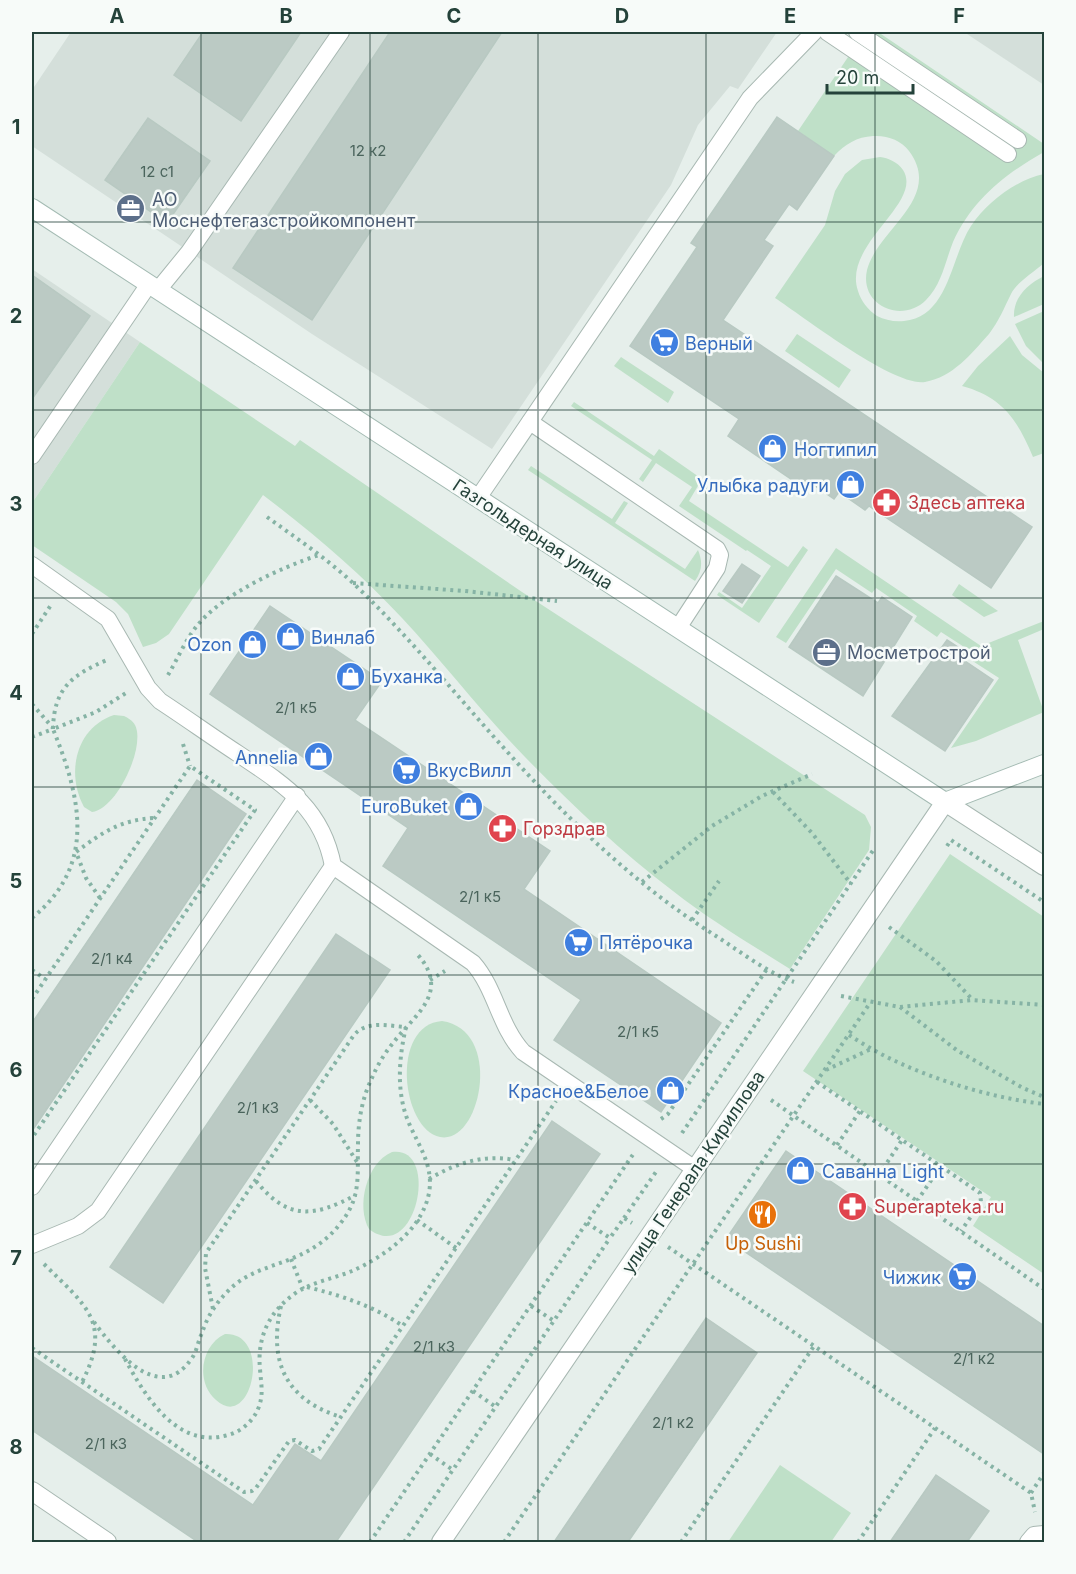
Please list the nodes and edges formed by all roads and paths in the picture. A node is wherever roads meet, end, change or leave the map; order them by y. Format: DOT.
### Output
graph roads {
  1 [pos="341,32"];
  2 [pos="813,32"];
  3 [pos="827,32"];
  4 [pos="857,32"];
  5 [pos="950,105"];
  6 [pos="1013,147"];
  7 [pos="32,208"];
  8 [pos="153,287"];
  9 [pos="530,422"];
  10 [pos="32,456"];
  11 [pos="478,498"];
  12 [pos="267,517"];
  13 [pos="319,555"];
  14 [pos="32,565"];
  15 [pos="353,583"];
  16 [pos="63,587"];
  17 [pos="557,601"];
  18 [pos="678,628"];
  19 [pos="32,634"];
  20 [pos="128,651"];
  21 [pos="143,679"];
  22 [pos="155,697"];
  23 [pos="32,704"];
  24 [pos="53,729"];
  25 [pos="32,737"];
  26 [pos="1044,764"];
  27 [pos="812,774"];
  28 [pos="772,792"];
  29 [pos="297,796"];
  30 [pos="945,802"];
  31 [pos="155,818"];
  32 [pos="951,840"];
  33 [pos="874,849"];
  34 [pos="76,852"];
  35 [pos="333,866"];
  36 [pos="1044,866"];
  37 [pos="719,881"];
  38 [pos="642,882"];
  39 [pos="851,884"];
  40 [pos="100,898"];
  41 [pos="1044,902"];
  42 [pos="32,918"];
  43 [pos="692,920"];
  44 [pos="889,927"];
  45 [pos="418,955"];
  46 [pos="767,969"];
  47 [pos="32,970"];
  48 [pos="45,979"];
  49 [pos="786,979"];
  50 [pos="817,990"];
  51 [pos="32,999"];
  52 [pos="972,1000"];
  53 [pos="870,1003"];
  54 [pos="1044,1005"];
  55 [pos="900,1007"];
  56 [pos="406,1027"];
  57 [pos="849,1035"];
  58 [pos="872,1048"];
  59 [pos="824,1071"];
  60 [pos="817,1082"];
  61 [pos="568,1083"];
  62 [pos="1044,1097"];
  63 [pos="310,1100"];
  64 [pos="771,1100"];
  65 [pos="1044,1104"];
  66 [pos="860,1111"];
  67 [pos="794,1116"];
  68 [pos="646,1136"];
  69 [pos="32,1138"];
  70 [pos="902,1140"];
  71 [pos="837,1146"];
  72 [pos="669,1151"];
  73 [pos="515,1160"];
  74 [pos="359,1165"];
  75 [pos="941,1166"];
  76 [pos="695,1169"];
  77 [pos="879,1175"];
  78 [pos="429,1179"];
  79 [pos="256,1180"];
  80 [pos="32,1187"];
  81 [pos="356,1195"];
  82 [pos="917,1201"];
  83 [pos="624,1218"];
  84 [pos="417,1220"];
  85 [pos="587,1222"];
  86 [pos="961,1231"];
  87 [pos="650,1235"];
  88 [pos="610,1238"];
  89 [pos="456,1248"];
  90 [pos="35,1251"];
  91 [pos="291,1259"];
  92 [pos="693,1264"];
  93 [pos="305,1288"];
  94 [pos="1044,1289"];
  95 [pos="282,1304"];
  96 [pos="531,1306"];
  97 [pos="213,1309"];
  98 [pos="554,1321"];
  99 [pos="94,1322"];
  100 [pos="403,1326"];
  101 [pos="814,1346"];
  102 [pos="32,1348"];
  103 [pos="125,1359"];
  104 [pos="82,1382"];
  105 [pos="472,1391"];
  106 [pos="496,1407"];
  107 [pos="341,1417"];
  108 [pos="935,1428"];
  109 [pos="430,1454"];
  110 [pos="453,1470"];
  111 [pos="1044,1473"];
  112 [pos="32,1491"];
  113 [pos="1044,1534"];
  114 [pos="107,1542"];
  115 [pos="370,1542"];
  116 [pos="404,1542"];
  117 [pos="441,1542"];
  118 [pos="504,1542"];
  119 [pos="681,1542"];
  120 [pos="858,1542"];
  121 [pos="1028,1542"];
  1 -- 8 [label="lane"];
  2 -- 9 [label="lane"];
  3 -- 5 [label="lane"];
  4 -- 5 [label="lane"];
  5 -- 6 [label="lane"];
  7 -- 8 [label="street, Газгольдерная улица"];
  8 -- 10 [label="lane"];
  8 -- 11 [label="street, Газгольдерная улица"];
  9 -- 11 [label="lane"];
  9 -- 18 [label="lane"];
  11 -- 18 [label="street, Газгольдерная улица"];
  12 -- 13 [label="path"];
  13 -- 15 [label="path"];
  13 -- 22 [label="path"];
  14 -- 16 [label="lane"];
  15 -- 17 [label="path"];
  15 -- 38 [label="path"];
  16 -- 19 [label="path"];
  16 -- 20 [label="lane"];
  18 -- 30 [label="street, Газгольдерная улица"];
  20 -- 21 [label="lane"];
  20 -- 24 [label="path"];
  21 -- 22 [label="lane"];
  21 -- 24 [label="path"];
  22 -- 29 [label="lane"];
  23 -- 24 [label="path"];
  24 -- 25 [label="path"];
  24 -- 34 [label="path"];
  26 -- 30 [label="street"];
  27 -- 28 [label="path"];
  28 -- 38 [label="path"];
  28 -- 39 [label="path"];
  29 -- 35 [label="lane"];
  29 -- 80 [label="lane"];
  30 -- 36 [label="street, Газгольдерная улица"];
  30 -- 50 [label="street, улица Генерала Кириллова"];
  31 -- 34 [label="path"];
  31 -- 40 [label="path"];
  31 -- 69 [label="path"];
  32 -- 41 [label="path"];
  33 -- 39 [label="path"];
  34 -- 40 [label="path"];
  34 -- 42 [label="path"];
  35 -- 61 [label="lane"];
  35 -- 90 [label="lane"];
  37 -- 43 [label="path"];
  38 -- 43 [label="path"];
  39 -- 49 [label="path"];
  40 -- 48 [label="path"];
  43 -- 46 [label="path"];
  44 -- 52 [label="path"];
  45 -- 56 [label="path"];
  46 -- 49 [label="path"];
  46 -- 68 [label="path"];
  47 -- 48 [label="path"];
  48 -- 51 [label="path"];
  49 -- 50 [label="path"];
  49 -- 72 [label="path"];
  50 -- 53 [label="path"];
  50 -- 76 [label="street, улица Генерала Кириллова"];
  52 -- 54 [label="path"];
  52 -- 55 [label="path"];
  53 -- 55 [label="path"];
  53 -- 57 [label="path"];
  55 -- 62 [label="path"];
  56 -- 63 [label="path"];
  56 -- 74 [label="path"];
  56 -- 78 [label="path"];
  57 -- 58 [label="path"];
  57 -- 59 [label="path"];
  58 -- 59 [label="path"];
  58 -- 65 [label="path"];
  59 -- 60 [label="path"];
  60 -- 66 [label="path"];
  60 -- 67 [label="path"];
  61 -- 68 [label="lane"];
  61 -- 73 [label="path"];
  63 -- 74 [label="path"];
  63 -- 79 [label="path"];
  64 -- 67 [label="path"];
  66 -- 70 [label="path"];
  66 -- 71 [label="path"];
  67 -- 71 [label="path"];
  67 -- 92 [label="path"];
  68 -- 72 [label="lane"];
  68 -- 85 [label="path"];
  70 -- 75 [label="path"];
  70 -- 77 [label="path"];
  71 -- 77 [label="path"];
  72 -- 76 [label="lane"];
  72 -- 83 [label="path"];
  73 -- 78 [label="path"];
  73 -- 89 [label="path"];
  74 -- 81 [label="path"];
  75 -- 82 [label="path"];
  75 -- 86 [label="path"];
  76 -- 87 [label="street, улица Генерала Кириллова"];
  77 -- 82 [label="path"];
  78 -- 84 [label="path"];
  79 -- 81 [label="path"];
  79 -- 97 [label="path"];
  81 -- 91 [label="path"];
  82 -- 86 [label="path"];
  83 -- 87 [label="path"];
  83 -- 88 [label="path"];
  84 -- 89 [label="path"];
  84 -- 93 [label="path"];
  85 -- 88 [label="path"];
  85 -- 96 [label="path"];
  86 -- 94 [label="path"];
  87 -- 92 [label="path"];
  87 -- 117 [label="street, улица Генерала Кириллова"];
  88 -- 98 [label="path"];
  89 -- 100 [label="path"];
  90 -- 99 [label="path"];
  91 -- 93 [label="path"];
  91 -- 97 [label="path"];
  92 -- 101 [label="path"];
  92 -- 118 [label="path"];
  93 -- 95 [label="path"];
  93 -- 100 [label="path"];
  95 -- 103 [label="path"];
  95 -- 107 [label="path"];
  96 -- 98 [label="path"];
  96 -- 105 [label="path"];
  97 -- 103 [label="path"];
  98 -- 106 [label="path"];
  99 -- 103 [label="path"];
  99 -- 104 [label="path"];
  100 -- 107 [label="path"];
  101 -- 108 [label="path"];
  101 -- 119 [label="path"];
  102 -- 104 [label="path"];
  104 -- 107 [label="path"];
  105 -- 106 [label="path"];
  105 -- 109 [label="path"];
  106 -- 110 [label="path"];
  108 -- 111 [label="path"];
  108 -- 120 [label="path"];
  109 -- 110 [label="path"];
  109 -- 115 [label="path"];
  110 -- 116 [label="path"];
  112 -- 114 [label="street"];
  113 -- 121 [label="lane"];
}
